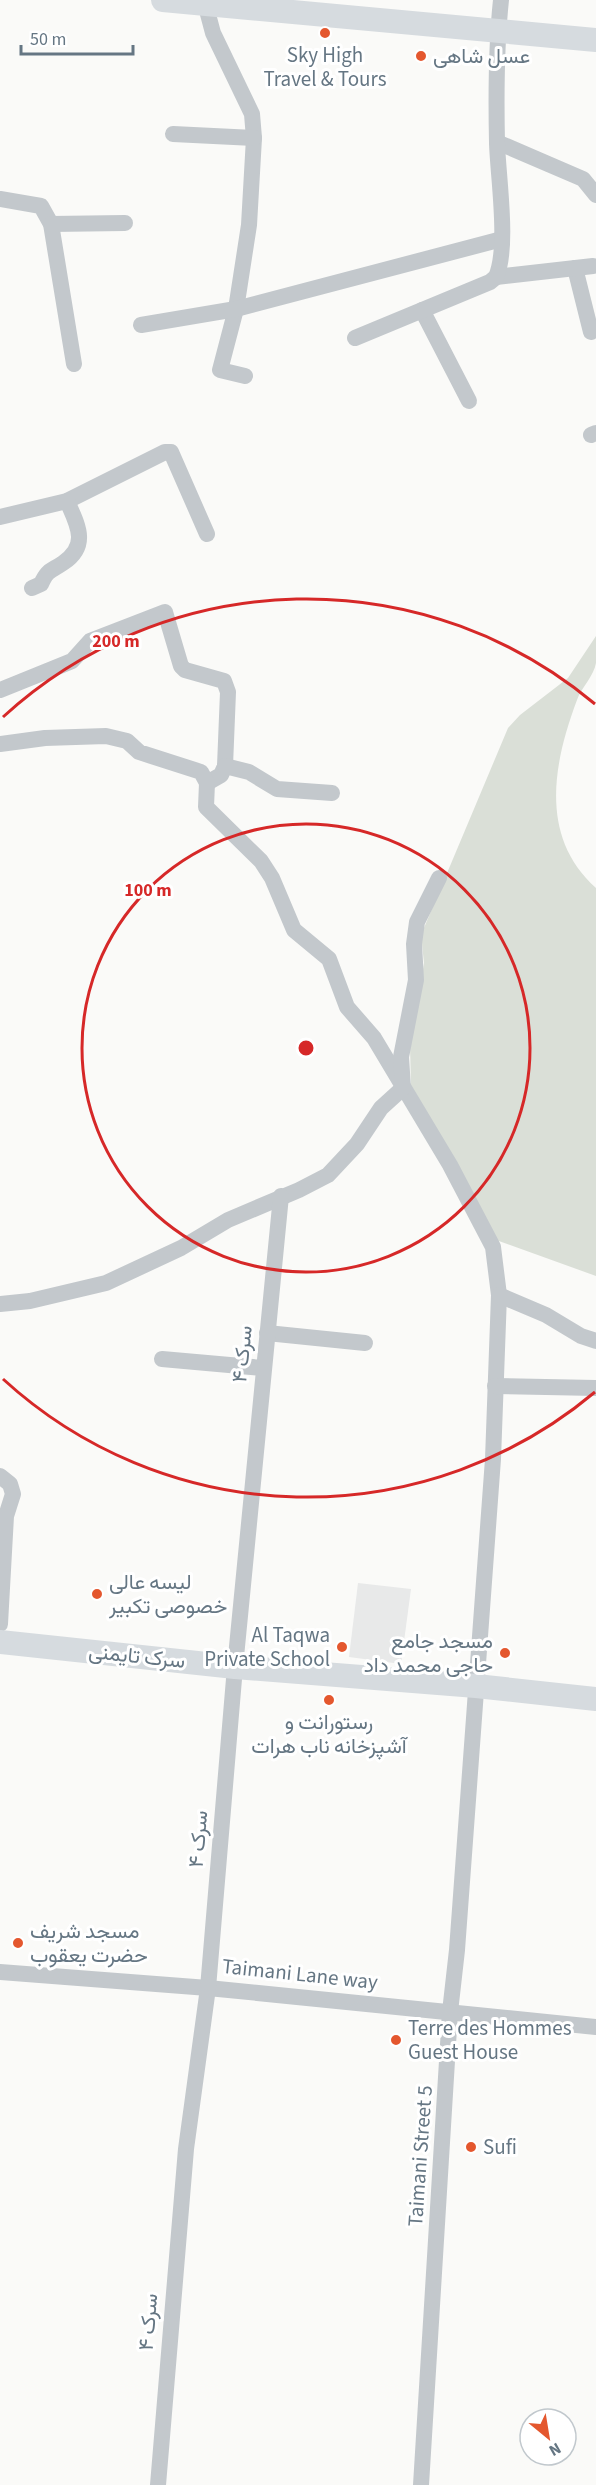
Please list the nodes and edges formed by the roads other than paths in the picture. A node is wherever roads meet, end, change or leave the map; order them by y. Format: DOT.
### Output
graph roads {
  1 [pos="164,0"];
  2 [pos="501,0"];
  3 [pos="195,2"];
  4 [pos="497,31"];
  5 [pos="596,40"];
  6 [pos="173,134"];
  7 [pos="254,138"];
  8 [pos="497,142"];
  9 [pos="596,195"];
  10 [pos="0,199"];
  11 [pos="125,223"];
  12 [pos="51,224"];
  13 [pos="502,239"];
  14 [pos="593,266"];
  15 [pos="575,268"];
  16 [pos="496,277"];
  17 [pos="236,309"];
  18 [pos="422,310"];
  19 [pos="141,325"];
  20 [pos="591,332"];
  21 [pos="355,338"];
  22 [pos="74,364"];
  23 [pos="245,376"];
  24 [pos="469,401"];
  25 [pos="67,501"];
  26 [pos="0,517"];
  27 [pos="207,534"];
  28 [pos="32,588"];
  29 [pos="0,690"];
  30 [pos="0,744"];
  31 [pos="225,766"];
  32 [pos="207,783"];
  33 [pos="332,793"];
  34 [pos="439,878"];
  35 [pos="403,1088"];
  36 [pos="281,1196"];
  37 [pos="499,1294"];
  38 [pos="0,1304"];
  39 [pos="267,1333"];
  40 [pos="596,1341"];
  41 [pos="365,1343"];
  42 [pos="162,1359"];
  43 [pos="263,1368"];
  44 [pos="495,1386"];
  45 [pos="596,1388"];
  46 [pos="0,1476"];
  47 [pos="0,1624"];
  48 [pos="0,1642"];
  49 [pos="235,1667"];
  50 [pos="476,1686"];
  51 [pos="596,1699"];
  52 [pos="0,1972"];
  53 [pos="208,1988"];
  54 [pos="450,2012"];
  55 [pos="596,2026"];
  56 [pos="158,2485"];
  57 [pos="421,2485"];
  1 -- 3 [label="main road"];
  2 -- 4 [label="street"];
  3 -- 4 [label="main road"];
  3 -- 7 [label="street"];
  4 -- 5 [label="main road"];
  4 -- 8 [label="street"];
  6 -- 7 [label="street"];
  7 -- 17 [label="street"];
  8 -- 9 [label="street"];
  8 -- 13 [label="street"];
  10 -- 12 [label="street"];
  11 -- 12 [label="street"];
  12 -- 22 [label="street"];
  13 -- 16 [label="street"];
  13 -- 17 [label="street"];
  14 -- 15 [label="street"];
  15 -- 16 [label="street"];
  15 -- 20 [label="street"];
  16 -- 18 [label="street"];
  17 -- 19 [label="street"];
  17 -- 23 [label="street"];
  18 -- 21 [label="street"];
  18 -- 24 [label="street"];
  25 -- 26 [label="street"];
  25 -- 27 [label="street"];
  25 -- 28 [label="street"];
  29 -- 31 [label="street"];
  30 -- 32 [label="street"];
  31 -- 32 [label="street"];
  31 -- 33 [label="street"];
  32 -- 35 [label="street, Taimani Street 5"];
  34 -- 35 [label="street"];
  35 -- 36 [label="street"];
  35 -- 37 [label="street, Taimani Street 5"];
  36 -- 38 [label="street"];
  36 -- 39 [label="street, سرک ۴"];
  37 -- 40 [label="street"];
  37 -- 44 [label="street, Taimani Street 5"];
  39 -- 41 [label="street"];
  39 -- 43 [label="street, سرک ۴"];
  42 -- 43 [label="street"];
  43 -- 49 [label="street, سرک ۴"];
  44 -- 45 [label="street"];
  44 -- 50 [label="street, Taimani Street 5"];
  46 -- 47 [label="street"];
  48 -- 49 [label="main road, سرک تایمنی"];
  49 -- 50 [label="main road, سرک تایمنی"];
  49 -- 53 [label="street, سرک ۴"];
  50 -- 51 [label="main road, سرک تایمنی"];
  50 -- 54 [label="street, Taimani Street 5"];
  52 -- 53 [label="street, Taimani Lane way"];
  53 -- 54 [label="street, Taimani Lane way"];
  53 -- 56 [label="street, سرک ۴"];
  54 -- 55 [label="street, Taimani Lane way"];
  54 -- 57 [label="street, Taimani Street 5"];
}
